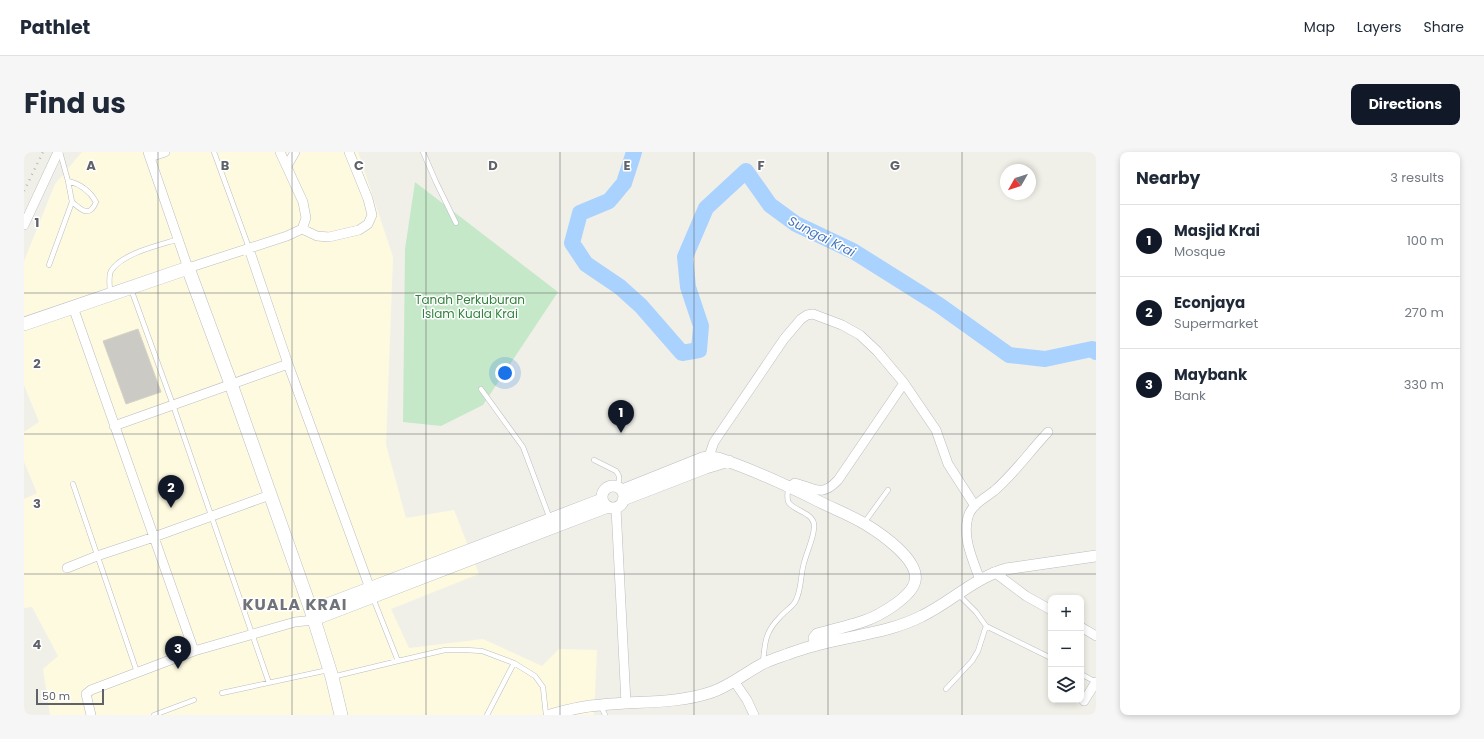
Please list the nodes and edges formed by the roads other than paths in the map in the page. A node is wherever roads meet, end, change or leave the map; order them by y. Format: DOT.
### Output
graph roads {
  1 [pos="59,152"];
  2 [pos="165,152"];
  3 [pos="214,152"];
  4 [pos="280,152"];
  5 [pos="296,152"];
  6 [pos="349,152"];
  7 [pos="423,152"];
  8 [pos="149,154"];
  9 [pos="287,166"];
  10 [pos="68,181"];
  11 [pos="72,202"];
  12 [pos="456,224"];
  13 [pos="24,225"];
  14 [pos="302,229"];
  15 [pos="179,240"];
  16 [pos="249,249"];
  17 [pos="49,265"];
  18 [pos="188,268"];
  19 [pos="130,288"];
  20 [pos="110,294"];
  21 [pos="73,307"];
  22 [pos="24,324"];
  23 [pos="288,364"];
  24 [pos="904,383"];
  25 [pos="231,384"];
  26 [pos="481,389"];
  27 [pos="173,405"];
  28 [pos="114,426"];
  29 [pos="1048,432"];
  30 [pos="594,460"];
  31 [pos="707,462"];
  32 [pos="73,484"];
  33 [pos="789,487"];
  34 [pos="888,490"];
  35 [pos="270,495"];
  36 [pos="615,499"];
  37 [pos="975,506"];
  38 [pos="211,516"];
  39 [pos="864,523"];
  40 [pos="552,524"];
  41 [pos="154,537"];
  42 [pos="97,556"];
  43 [pos="1096,556"];
  44 [pos="67,568"];
  45 [pos="994,572"];
  46 [pos="980,580"];
  47 [pos="371,593"];
  48 [pos="957,593"];
  49 [pos="1048,608"];
  50 [pos="312,615"];
  51 [pos="986,626"];
  52 [pos="1084,629"];
  53 [pos="252,634"];
  54 [pos="1096,636"];
  55 [pos="817,645"];
  56 [pos="194,651"];
  57 [pos="1048,657"];
  58 [pos="398,661"];
  59 [pos="514,663"];
  60 [pos="763,664"];
  61 [pos="137,672"];
  62 [pos="331,673"];
  63 [pos="1084,676"];
  64 [pos="734,681"];
  65 [pos="1096,682"];
  66 [pos="269,683"];
  67 [pos="946,689"];
  68 [pos="222,693"];
  69 [pos="194,700"];
  70 [pos="1084,701"];
  71 [pos="626,703"];
  72 [pos="600,705"];
  73 [pos="91,715"];
  74 [pos="154,715"];
  75 [pos="341,715"];
  76 [pos="487,715"];
  77 [pos="546,715"];
  78 [pos="550,715"];
  79 [pos="605,715"];
  80 [pos="754,715"];
  1 -- 10 [label="lane"];
  1 -- 13 [label="street"];
  2 -- 8 [label="street"];
  3 -- 16 [label="lane"];
  4 -- 9 [label="street"];
  5 -- 9 [label="street"];
  6 -- 14 [label="street"];
  7 -- 12 [label="lane"];
  8 -- 15 [label="street"];
  9 -- 14 [label="street"];
  10 -- 11 [label="lane"];
  10 -- 11 [label="lane"];
  11 -- 17 [label="lane"];
  14 -- 16 [label="street"];
  15 -- 18 [label="street"];
  15 -- 20 [label="lane"];
  16 -- 18 [label="street"];
  16 -- 23 [label="street"];
  18 -- 19 [label="main road"];
  18 -- 25 [label="main road"];
  19 -- 20 [label="main road"];
  19 -- 27 [label="lane"];
  20 -- 21 [label="main road"];
  21 -- 22 [label="main road"];
  21 -- 28 [label="street"];
  23 -- 25 [label="street"];
  23 -- 47 [label="street"];
  24 -- 31 [label="street"];
  24 -- 33 [label="street"];
  24 -- 37 [label="street"];
  25 -- 27 [label="street"];
  25 -- 35 [label="main road"];
  26 -- 40 [label="lane"];
  27 -- 28 [label="street"];
  27 -- 38 [label="lane"];
  28 -- 41 [label="street"];
  29 -- 37 [label="street"];
  30 -- 36 [label="lane"];
  31 -- 33 [label="street"];
  31 -- 36 [label="street"];
  32 -- 42 [label="lane"];
  33 -- 39 [label="street"];
  33 -- 60 [label="lane"];
  34 -- 39 [label="lane"];
  35 -- 38 [label="street"];
  35 -- 50 [label="main road"];
  36 -- 40 [label="street"];
  36 -- 71 [label="street"];
  37 -- 46 [label="street"];
  38 -- 41 [label="street"];
  38 -- 53 [label="lane"];
  39 -- 55 [label="street"];
  40 -- 47 [label="street"];
  41 -- 42 [label="street"];
  41 -- 56 [label="street"];
  42 -- 44 [label="street"];
  42 -- 61 [label="lane"];
  43 -- 45 [label="street"];
  45 -- 46 [label="street"];
  45 -- 49 [label="street"];
  46 -- 48 [label="street"];
  47 -- 50 [label="street"];
  47 -- 58 [label="lane"];
  48 -- 51 [label="lane"];
  48 -- 55 [label="street"];
  50 -- 53 [label="street"];
  50 -- 62 [label="main road"];
  51 -- 57 [label="lane"];
  51 -- 67 [label="lane"];
  52 -- 54 [label="street"];
  53 -- 56 [label="street"];
  53 -- 66 [label="lane"];
  55 -- 60 [label="street"];
  56 -- 61 [label="street"];
  58 -- 59 [label="lane"];
  58 -- 62 [label="lane"];
  59 -- 76 [label="lane"];
  59 -- 77 [label="lane"];
  60 -- 64 [label="street"];
  61 -- 73 [label="street"];
  62 -- 66 [label="lane"];
  62 -- 75 [label="main road"];
  63 -- 65 [label="lane"];
  64 -- 71 [label="street"];
  64 -- 80 [label="street"];
  65 -- 70 [label="street"];
  66 -- 68 [label="lane"];
  69 -- 74 [label="lane"];
  71 -- 72 [label="street"];
  72 -- 78 [label="street"];
  72 -- 79 [label="lane"];
}
